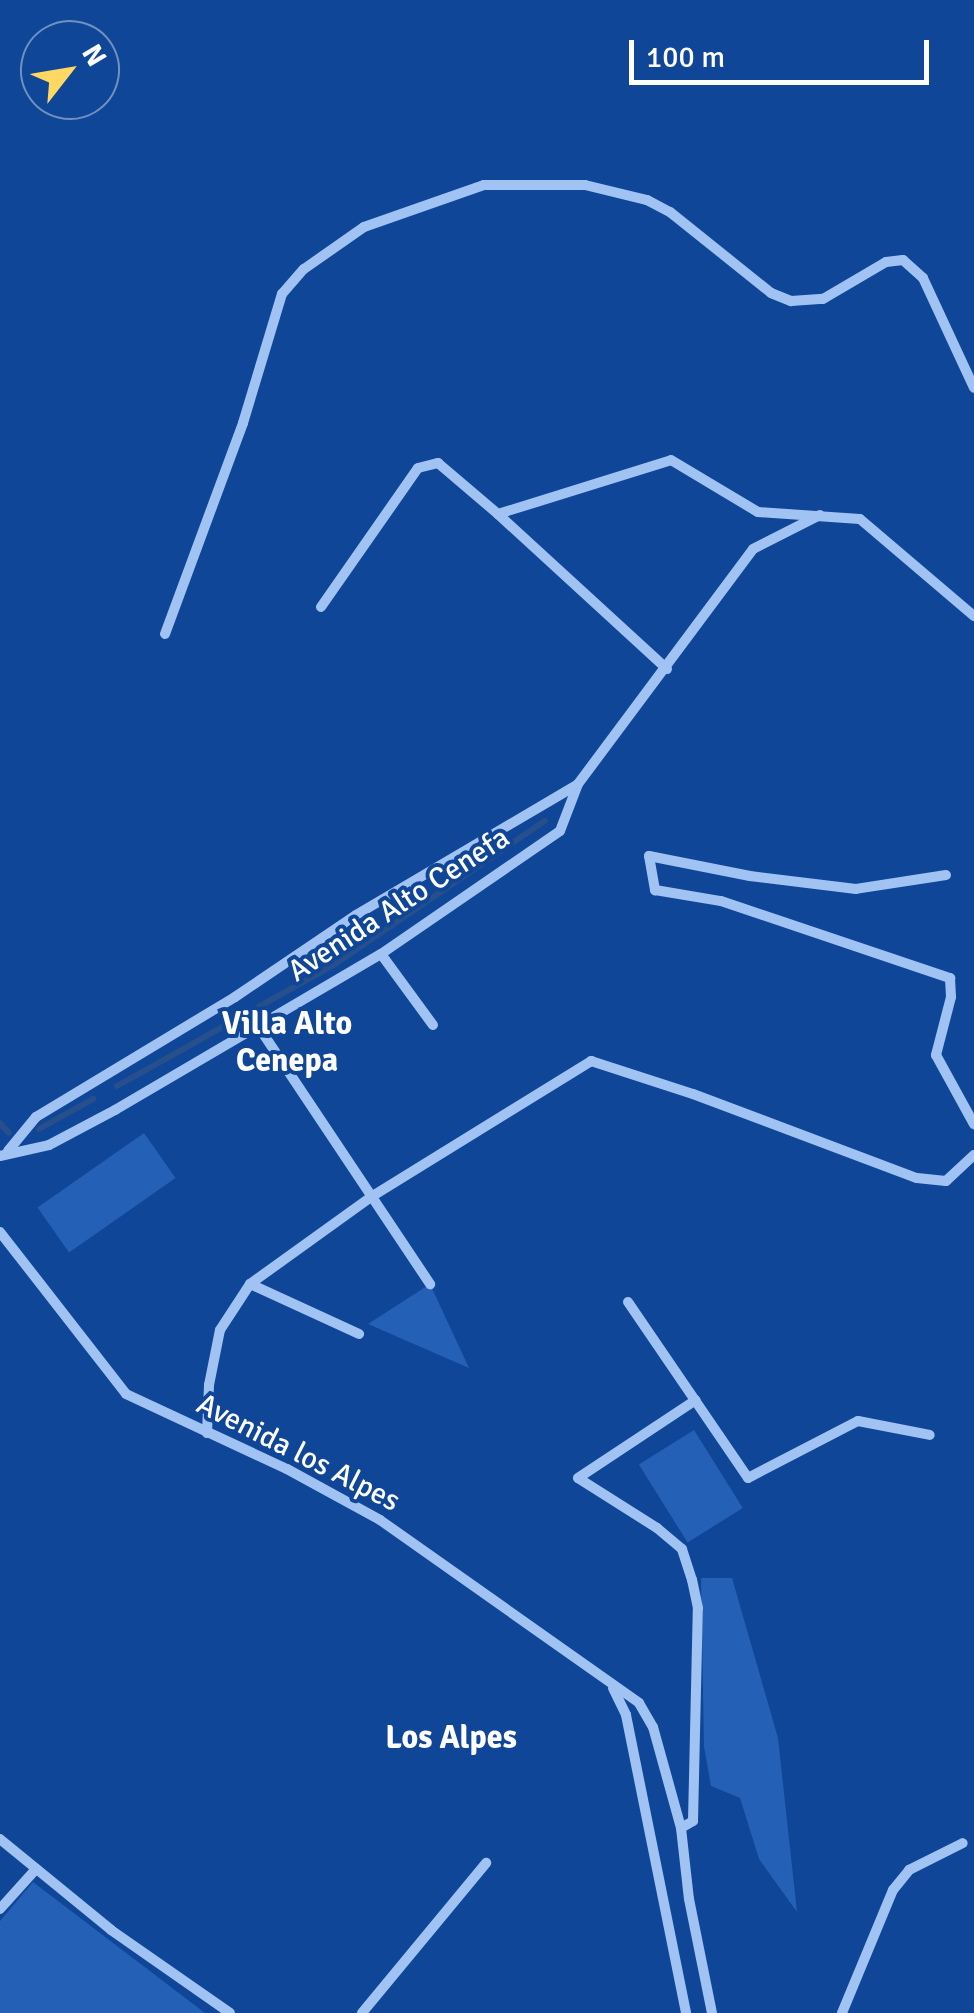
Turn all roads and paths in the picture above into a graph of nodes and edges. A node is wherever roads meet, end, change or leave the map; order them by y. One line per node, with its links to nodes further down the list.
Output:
1 (974, 388): 6 (street)
2 (498, 514): 3 (street); 4 (street); 7 (street)
3 (820, 515): 5 (street); 7 (street, Avenida Alto Cenefa)
4 (321, 607)
5 (974, 616)
6 (165, 634)
7 (667, 669): 8 (street, Avenida Alto Cenefa)
8 (578, 784): 10 (street, Avenida Alto Cenefa); 14 (street, Avenida Alto Cenefa)
9 (946, 874): 13 (street)
10 (380, 954): 11 (street, Avenida Alto Cenefa); 12 (street)
11 (256, 1023): 14 (street, Avenida Alto Cenefa); 16 (street)
12 (433, 1025)
13 (974, 1124)
14 (7, 1149)
15 (974, 1155): 16 (street)
16 (371, 1197): 18 (street); 19 (street)
17 (0, 1232): 23 (street, Avenida los Alpes)
18 (250, 1284): 21 (street); 23 (street)
19 (430, 1284)
20 (628, 1302): 22 (street)
21 (360, 1334)
22 (696, 1400): 24 (street); 26 (street)
23 (207, 1433): 25 (street, Avenida los Alpes)
24 (930, 1435)
25 (610, 1682): 26 (street, Avenida los Alpes); 34 (street)
26 (682, 1828): 35 (street, Avenida los Alpes)
27 (0, 1839): 30 (street)
28 (963, 1843): 36 (street)
29 (486, 1863): 33 (street)
30 (36, 1869): 31 (street); 32 (street)
31 (0, 1909)
32 (230, 2013)
33 (362, 2013)
34 (686, 2013)
35 (712, 2013)
36 (842, 2013)

